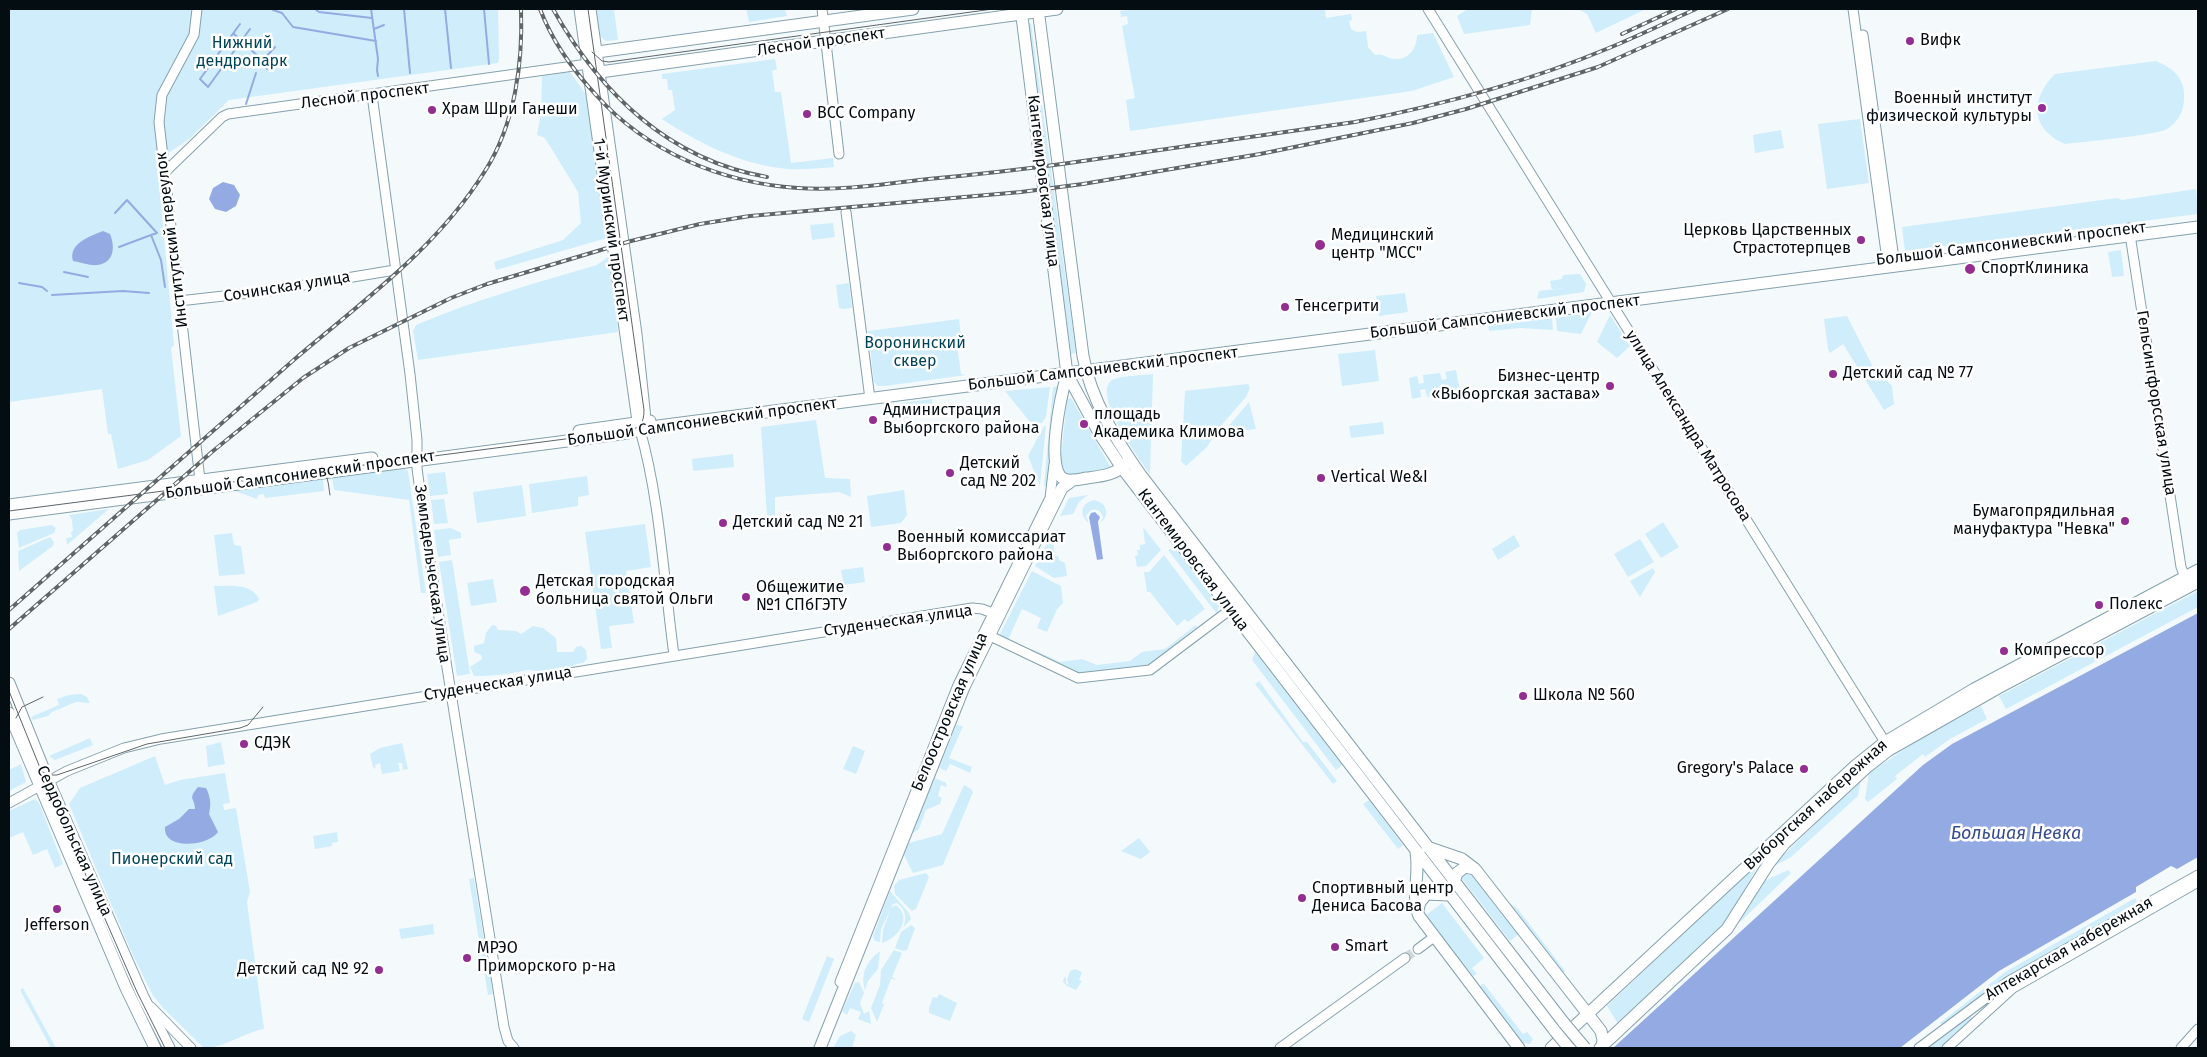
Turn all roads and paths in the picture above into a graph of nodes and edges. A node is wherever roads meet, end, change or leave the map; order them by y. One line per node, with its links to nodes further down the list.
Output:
1 (197, 9): 19 (street, Институтский переулок)
2 (580, 9): 15 (main road, 1-й Муринский проспект)
3 (590, 9): 14 (main road, 1-й Муринский проспект)
4 (822, 9): 12 (street)
5 (913, 9): 12 (main road, Лесной проспект)
6 (1057, 9): 10 (main road, Лесной проспект)
7 (1428, 9): 26 (street, улица Александра Матросова)
8 (1853, 9): 24 (street)
9 (1859, 9): 24 (street)
10 (1038, 10): 11 (main road, Лесной проспект); 28 (main road, Кантемировская улица)
11 (1021, 12): 13 (main road, Лесной проспект); 29 (main road, Кантемировская улица)
12 (822, 22): 13 (street); 14 (main road, Лесной проспект)
13 (825, 41): 16 (main road, Лесной проспект); 18 (street)
14 (597, 52): 15 (main road); 16 (main road, 1-й Муринский проспект)
15 (588, 64): 16 (main road); 17 (street, Лесной проспект); 31 (main road, 1-й Муринский проспект)
16 (600, 72): 31 (main road, 1-й Муринский проспект)
17 (372, 95): 19 (street, Лесной проспект); 25 (street, Земледельческая улица)
18 (839, 154)
19 (164, 173): 27 (street, Институтский переулок)
20 (846, 212): 30 (street)
21 (2198, 220): 23 (main road, Большой Сампсониевский проспект)
22 (2198, 227): 23 (main road, Большой Сампсониевский проспект)
23 (2130, 232): 24 (main road, Большой Сампсониевский проспект); 41 (street, Гельсингфорсская улица)
24 (1891, 262): 26 (main road, Большой Сампсониевский проспект)
25 (395, 270): 27 (street, Сочинская улица); 32 (street, Земледельческая улица)
26 (1609, 300): 28 (main road, Большой Сампсониевский проспект); 50 (street, улица Александра Матросова)
27 (179, 302): 36 (street, Институтский переулок)
28 (1086, 370): 29 (main road, Большой Сампсониевский проспект); 33 (main road, Кантемировская улица)
29 (1067, 372): 30 (main road, Большой Сампсониевский проспект); 34 (main road, Белоостровская улица); 35 (main road, Кантемировская улица)
30 (870, 397): 31 (main road, Большой Сампсониевский проспект)
31 (642, 426): 32 (main road, Большой Сампсониевский проспект); 46 (street, 1-й Муринский проспект)
32 (418, 456): 36 (main road, Большой Сампсониевский проспект); 39 (main road, Большой Сампсониевский проспект); 48 (street, Земледельческая улица)
33 (1128, 457): 35 (main road); 53 (main road, Кантемировская улица)
34 (1054, 461): 37 (main road); 44 (street, Белоостровская улица)
35 (1122, 468): 37 (main road); 43 (main road, Кантемировская улица)
36 (200, 480): 38 (main road, Большой Сампсониевский проспект)
37 (1073, 480): 44 (main road, Белоостровская улица)
38 (9, 505)
39 (9, 514)
40 (2198, 570): 41 (main road, Выборгская набережная)
41 (2185, 577): 50 (main road, Выборгская набережная)
42 (2198, 582): 69 (main road, Выборгская набережная)
43 (1231, 609): 45 (street); 53 (main road, Кантемировская улица)
44 (996, 613): 45 (main road, Белоостровская улица); 46 (street, Студенческая улица); 74 (street, Белоостровская улица)
45 (988, 635): 75 (main road, Белоостровская улица)
46 (674, 655): 48 (street, Студенческая улица)
47 (9, 683): 51 (main road, Сердобольская улица)
48 (450, 691): 51 (street, Студенческая улица); 73 (street, Земледельческая улица)
49 (9, 713): 51 (main road, Сердобольская улица)
50 (1885, 742): 65 (main road, Выборгская набережная)
51 (43, 783): 52 (street, Студенческая улица); 63 (main road, Сердобольская улица)
52 (9, 803)
53 (1420, 848): 54 (main road); 56 (main road, Кантемировская улица); 58 (main road, Кантемировская улица); 59 (main road)
54 (1474, 869): 56 (main road); 65 (main road)
55 (2198, 875): 64 (street, Аптекарская набережная)
56 (1454, 882): 67 (main road, Кантемировская улица)
57 (2198, 882): 66 (street, Аптекарская набережная)
58 (1448, 895): 59 (main road); 67 (main road, Кантемировская улица)
59 (1419, 916): 60 (main road)
60 (1434, 937): 61 (street); 77 (main road)
61 (1418, 949)
62 (1405, 958): 76 (street)
63 (138, 1000): 70 (main road); 71 (main road); 72 (street, Сердобольская улица)
64 (1967, 1011): 66 (street); 81 (street, Аптекарская набережная)
65 (1588, 1014): 69 (main road); 78 (main road, Выборгская набережная)
66 (1976, 1021): 82 (street, Аптекарская набережная)
67 (1559, 1027): 79 (main road, bridge); 80 (main road, bridge)
68 (2198, 1029): 83 (street)
69 (1601, 1047)
70 (155, 1048)
71 (169, 1048)
72 (191, 1048)
73 (514, 1048)
74 (814, 1048)
75 (820, 1048)
76 (1280, 1048)
77 (1519, 1048)
78 (1551, 1048)
79 (1570, 1048)
80 (1585, 1048)
81 (1919, 1048)
82 (1947, 1048)
83 (2181, 1048)

